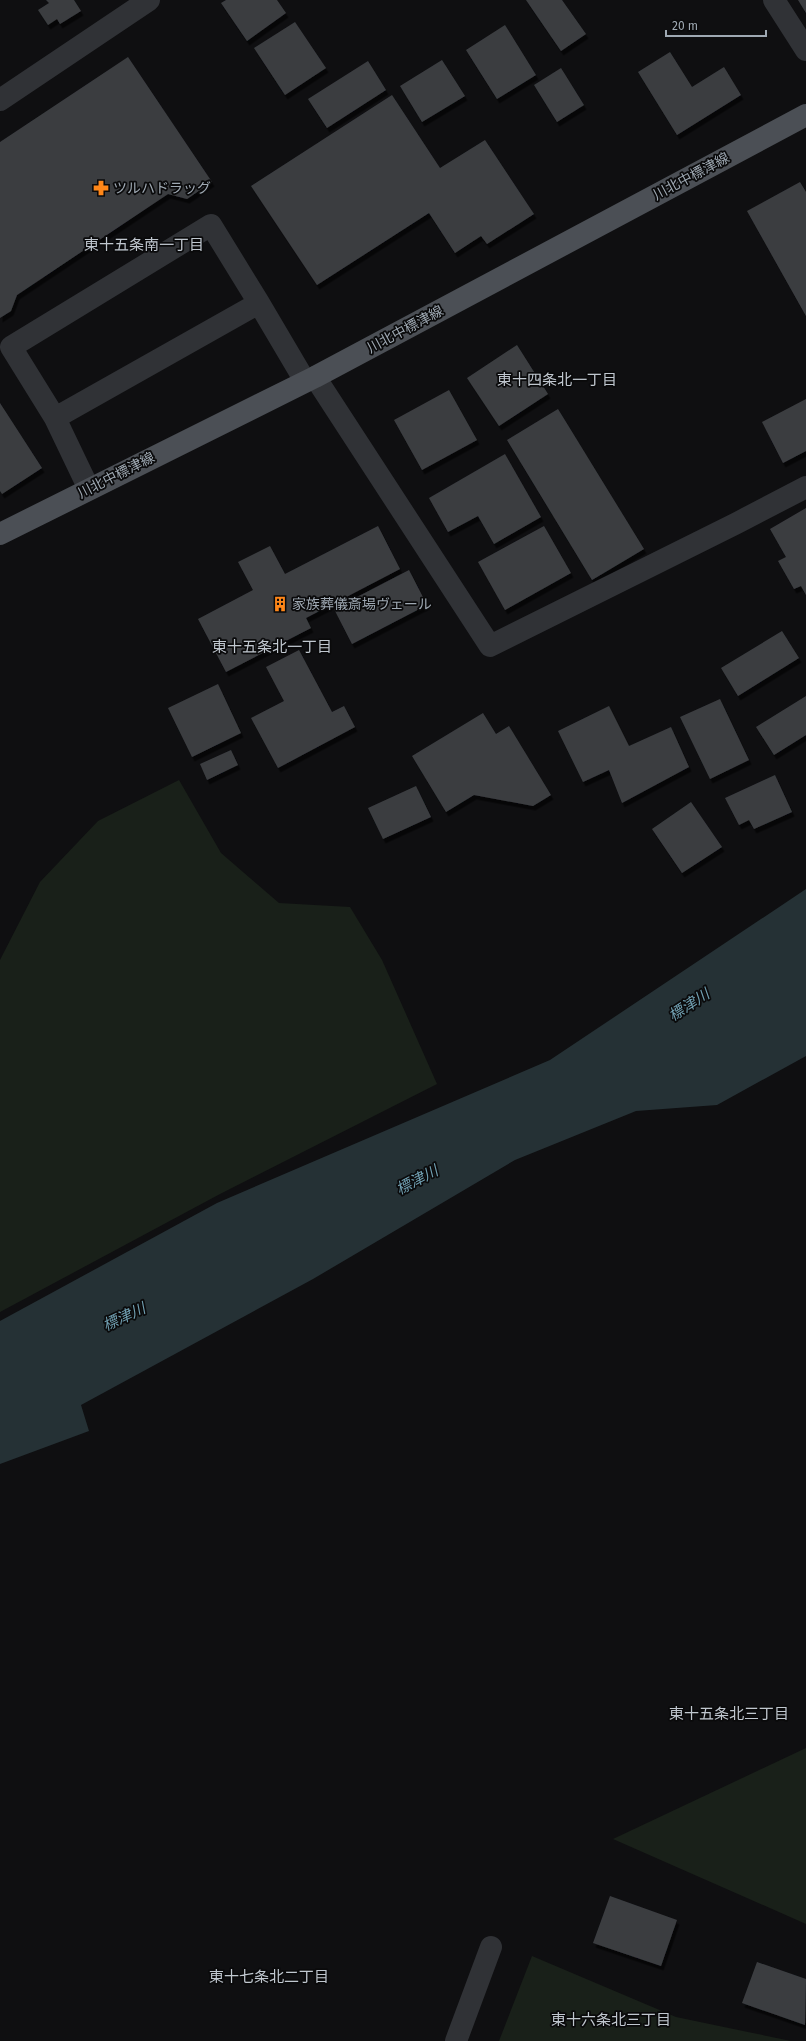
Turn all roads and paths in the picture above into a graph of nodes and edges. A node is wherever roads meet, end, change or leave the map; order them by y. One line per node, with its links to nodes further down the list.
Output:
1 (149, 0): 4 (street)
2 (774, 0): 3 (street)
3 (806, 50)
4 (0, 100)
5 (806, 115): 7 (main road, 川北中標津線)
6 (259, 303): 7 (street); 8 (street); 8 (street)
7 (310, 379): 9 (street); 10 (main road, 川北中標津線)
8 (55, 418): 10 (street)
9 (806, 487)
10 (89, 489): 11 (main road, 川北中標津線)
11 (0, 534)
12 (491, 1947): 13 (street)
13 (456, 2041)

